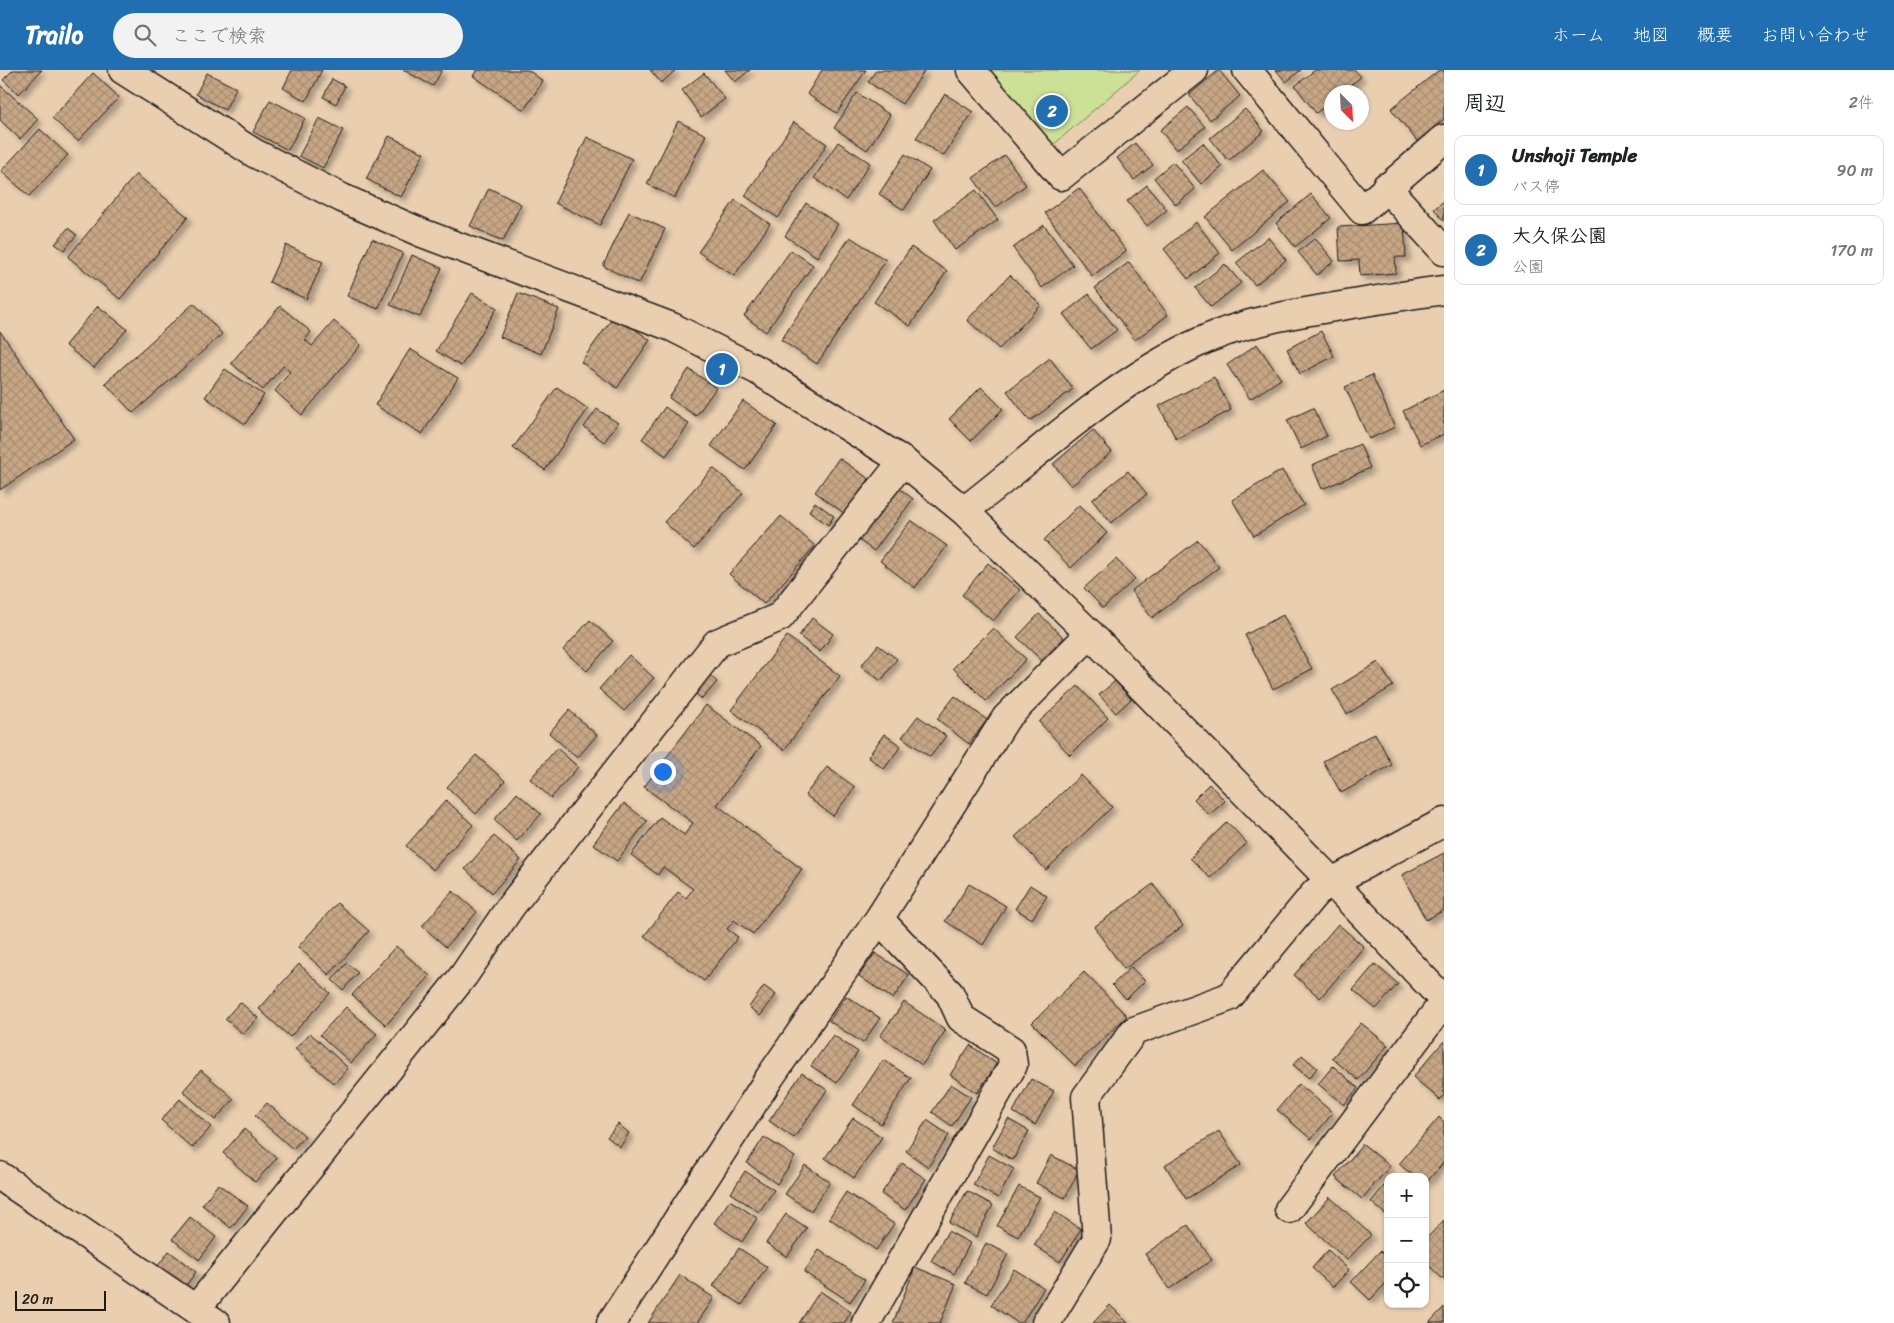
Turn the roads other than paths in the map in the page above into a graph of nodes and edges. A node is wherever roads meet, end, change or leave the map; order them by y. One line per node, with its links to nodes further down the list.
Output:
1 (123, 70): 9 (street)
2 (971, 70): 3 (street)
3 (1194, 70)
4 (1247, 70): 6 (street)
5 (1444, 139): 6 (street)
6 (1386, 187): 7 (street)
7 (1444, 251)
8 (1444, 290): 10 (street)
9 (903, 461): 10 (street); 18 (street)
10 (964, 511): 11 (street)
11 (1090, 634): 13 (street); 14 (street)
12 (1444, 822): 13 (street)
13 (1332, 882): 15 (street); 21 (street)
14 (879, 919): 19 (street); 20 (street)
15 (1444, 1001): 17 (street)
16 (0, 1176): 18 (street)
17 (1289, 1210)
18 (206, 1316)
19 (611, 1323)
20 (866, 1323)
21 (1046, 1323)

